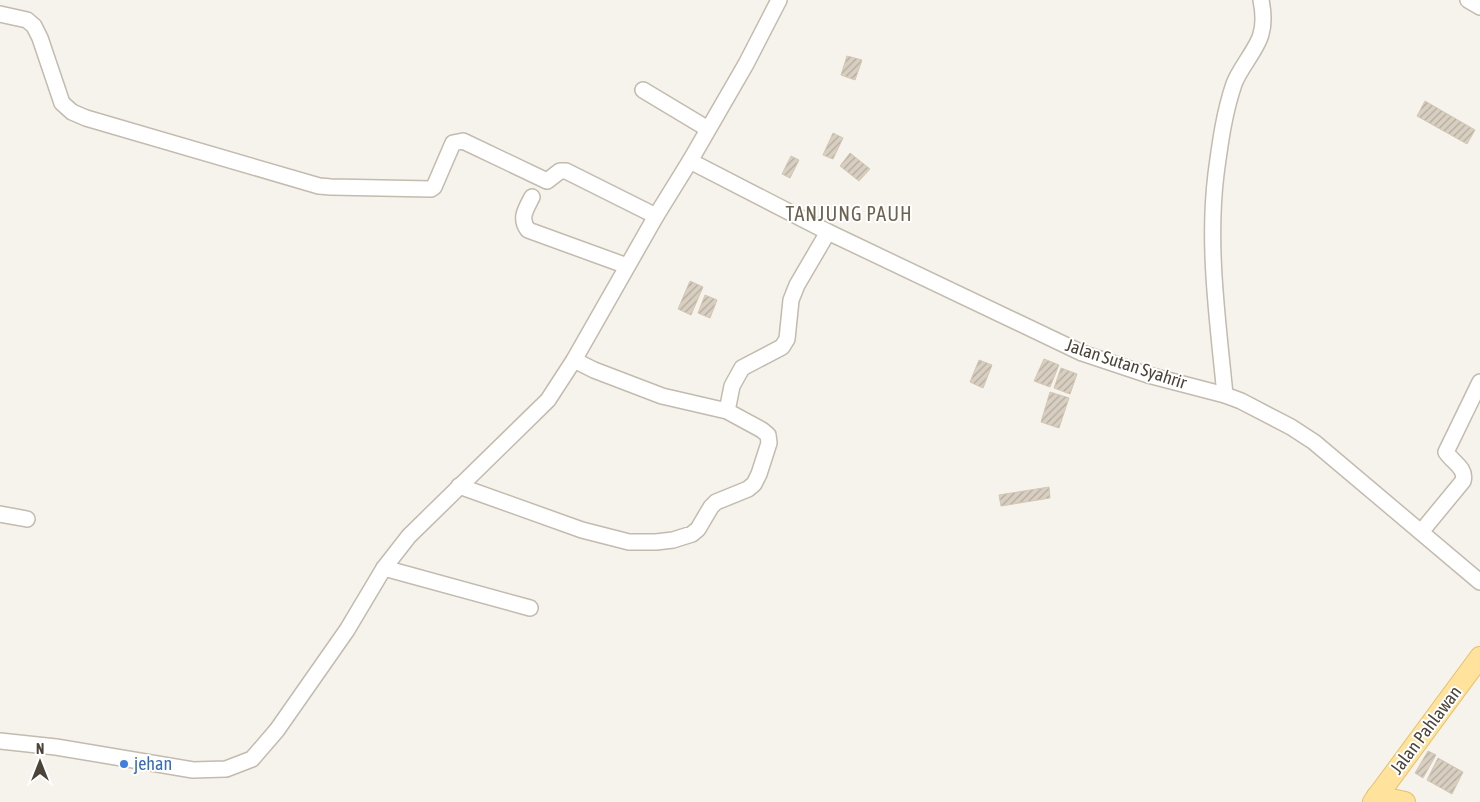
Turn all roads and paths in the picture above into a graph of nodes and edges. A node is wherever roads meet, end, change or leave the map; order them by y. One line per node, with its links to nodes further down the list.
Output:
1 (778, 0): 7 (street)
2 (1261, 0): 15 (street)
3 (1468, 0): 4 (street)
4 (1480, 7)
5 (0, 14): 10 (street)
6 (643, 90): 7 (street)
7 (708, 129): 8 (street)
8 (690, 161): 10 (street); 11 (street, Jalan Sutan Syahrir)
9 (532, 197): 12 (street)
10 (656, 216): 12 (street)
11 (828, 232): 15 (street, Jalan Sutan Syahrir); 16 (street)
12 (628, 266): 13 (street)
13 (574, 360): 16 (street); 17 (street)
14 (1480, 382): 20 (street)
15 (1225, 395): 20 (street, Jalan Sutan Syahrir)
16 (727, 411): 17 (street)
17 (459, 486): 21 (street)
18 (0, 514): 19 (street)
19 (27, 519)
20 (1421, 532): 22 (street, Jalan Sutan Syahrir)
21 (384, 568): 23 (street); 25 (street)
22 (1480, 582)
23 (530, 608)
24 (1480, 658): 26 (main road, Jalan Pahlawan)
25 (0, 741)
26 (1375, 799): 27 (main road)
27 (1405, 802)

